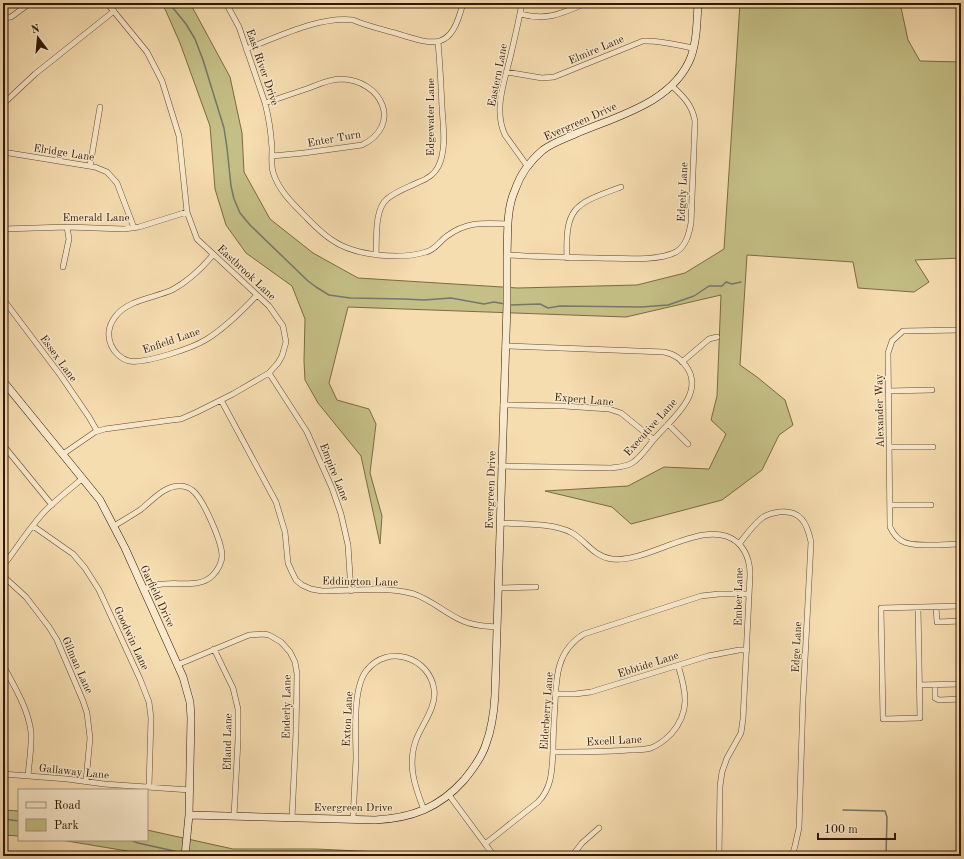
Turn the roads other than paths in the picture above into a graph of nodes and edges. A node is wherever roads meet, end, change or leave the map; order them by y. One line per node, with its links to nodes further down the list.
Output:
1 (30, 3): 10 (street)
2 (107, 3): 8 (street, Eastbrook Lane)
3 (226, 3): 13 (street, East River Drive)
4 (463, 3): 11 (street)
5 (522, 3): 9 (street, Eastern Lane)
6 (586, 3): 9 (street)
7 (698, 3): 12 (street, Evergreen Drive)
8 (114, 11): 17 (street); 24 (street, Eastbrook Lane)
9 (520, 14): 14 (street, Eastern Lane)
10 (3, 18)
11 (438, 42): 13 (street); 30 (street, Edgewater Lane)
12 (693, 48): 14 (street, Elmire Lane); 15 (street, Evergreen Drive)
13 (246, 49): 16 (street, East River Drive)
14 (506, 72): 22 (street, Eastern Lane)
15 (672, 86): 22 (street, Evergreen Drive); 32 (street, Edgely Lane)
16 (265, 103): 20 (street, East River Drive); 20 (street, Enter Turn)
17 (3, 104)
18 (100, 107): 21 (street)
19 (3, 152): 21 (street, Elridge Lane)
20 (272, 156): 30 (street, East River Drive)
21 (90, 166): 27 (street, Elridge Lane)
22 (528, 167): 25 (street, Evergreen Drive)
23 (621, 187): 32 (street)
24 (187, 212): 27 (street, Emerald Lane); 29 (street, Eastbrook Lane)
25 (508, 224): 30 (street, East River Drive); 31 (street, Evergreen Drive)
26 (67, 227): 27 (street, Emerald Lane); 28 (street, Emerald Lane); 33 (street)
27 (134, 228)
28 (3, 229)
29 (213, 255): 34 (street, Eastbrook Lane); 34 (street, Enfield Lane)
30 (376, 255)
31 (507, 256): 32 (street, Edgely Lane); 38 (street, Evergreen Drive)
32 (567, 258)
33 (63, 267)
34 (257, 295): 40 (street, Eastbrook Lane)
35 (3, 299): 47 (street, Essex Lane)
36 (961, 330): 42 (street, Alexander Way)
37 (717, 337): 39 (street)
38 (505, 346): 39 (street); 45 (street, Evergreen Drive)
39 (682, 362): 46 (street, Executive Lane)
40 (269, 373): 44 (street, Eastbrook Lane); 69 (street, Empire Lane)
41 (3, 381): 53 (street, Garfield Drive)
42 (888, 390): 43 (street); 51 (street, Alexander Way)
43 (932, 390)
44 (221, 400): 47 (street, Eastbrook Lane); 69 (street, Eddington Lane)
45 (503, 405): 48 (street, Expert Lane); 54 (street, Evergreen Drive)
46 (668, 424): 48 (street, Executive Lane); 49 (street)
47 (97, 431): 53 (street, Eastbrook Lane)
48 (653, 439): 54 (street, Executive Lane)
49 (688, 444)
50 (3, 445): 56 (street)
51 (889, 447): 52 (street); 57 (street, Alexander Way)
52 (933, 447)
53 (63, 454): 55 (street, Garfield Drive)
54 (502, 466): 59 (street, Evergreen Drive)
55 (83, 478): 56 (street); 61 (street, Garfield Drive)
56 (52, 504): 60 (street)
57 (890, 505): 58 (street); 63 (street, Alexander Way)
58 (931, 505)
59 (500, 523): 62 (street, Ember Lane); 67 (street, Evergreen Drive)
60 (32, 526): 64 (street); 91 (street, Goodwin Lane)
61 (114, 526): 68 (street, Garfield Drive); 68 (street)
62 (738, 544): 70 (street, Ember Lane); 105 (street, Edge Lane)
63 (961, 544)
64 (3, 566)
65 (3, 576): 90 (street, Gilman Lane)
66 (536, 587): 67 (street)
67 (498, 588): 75 (street, Evergreen Drive)
68 (143, 589): 79 (street, Garfield Drive)
69 (351, 590): 75 (street, Eddington Lane)
70 (749, 594): 77 (street, Ember Lane); 85 (street, Elderberry Lane)
71 (961, 606): 73 (street)
72 (918, 607): 73 (street); 83 (street); 83 (street)
73 (936, 607): 74 (street)
74 (961, 621)
75 (496, 627): 93 (street, Evergreen Drive)
76 (214, 649): 79 (street, Enderly Lane); 96 (street, Efland Lane); 97 (street, Enderly Lane)
77 (747, 650): 80 (street, Ebbtide Lane); 104 (street, Ember Lane)
78 (3, 665): 81 (street)
79 (177, 665): 92 (street, Garfield Drive)
80 (678, 665): 85 (street, Ebbtide Lane); 87 (street, Excell Lane)
81 (6, 677): 89 (street)
82 (961, 684): 84 (street)
83 (919, 685): 84 (street)
84 (935, 685): 86 (street)
85 (555, 694): 87 (street, Elderberry Lane)
86 (961, 699)
87 (553, 752): 100 (street, Elderberry Lane)
88 (3, 774): 89 (street, Gallaway Lane)
89 (28, 776): 90 (street, Gallaway Lane)
90 (86, 781): 91 (street, Gallaway Lane)
91 (149, 787): 92 (street, Gallaway Lane)
92 (190, 790): 95 (street, Garfield Drive)
93 (448, 795): 94 (street, Evergreen Drive); 100 (street)
94 (424, 810): 98 (street, Evergreen Drive); 98 (street, Exton Lane)
95 (189, 815): 96 (street, Evergreen Drive); 101 (street, Garfield Drive)
96 (234, 816): 97 (street, Evergreen Drive)
97 (292, 818): 98 (street, Evergreen Drive)
98 (352, 819)
99 (600, 828): 103 (street)
100 (485, 844): 102 (street)
101 (185, 856)
102 (494, 856)
103 (572, 856)
104 (719, 856)
105 (792, 856)

